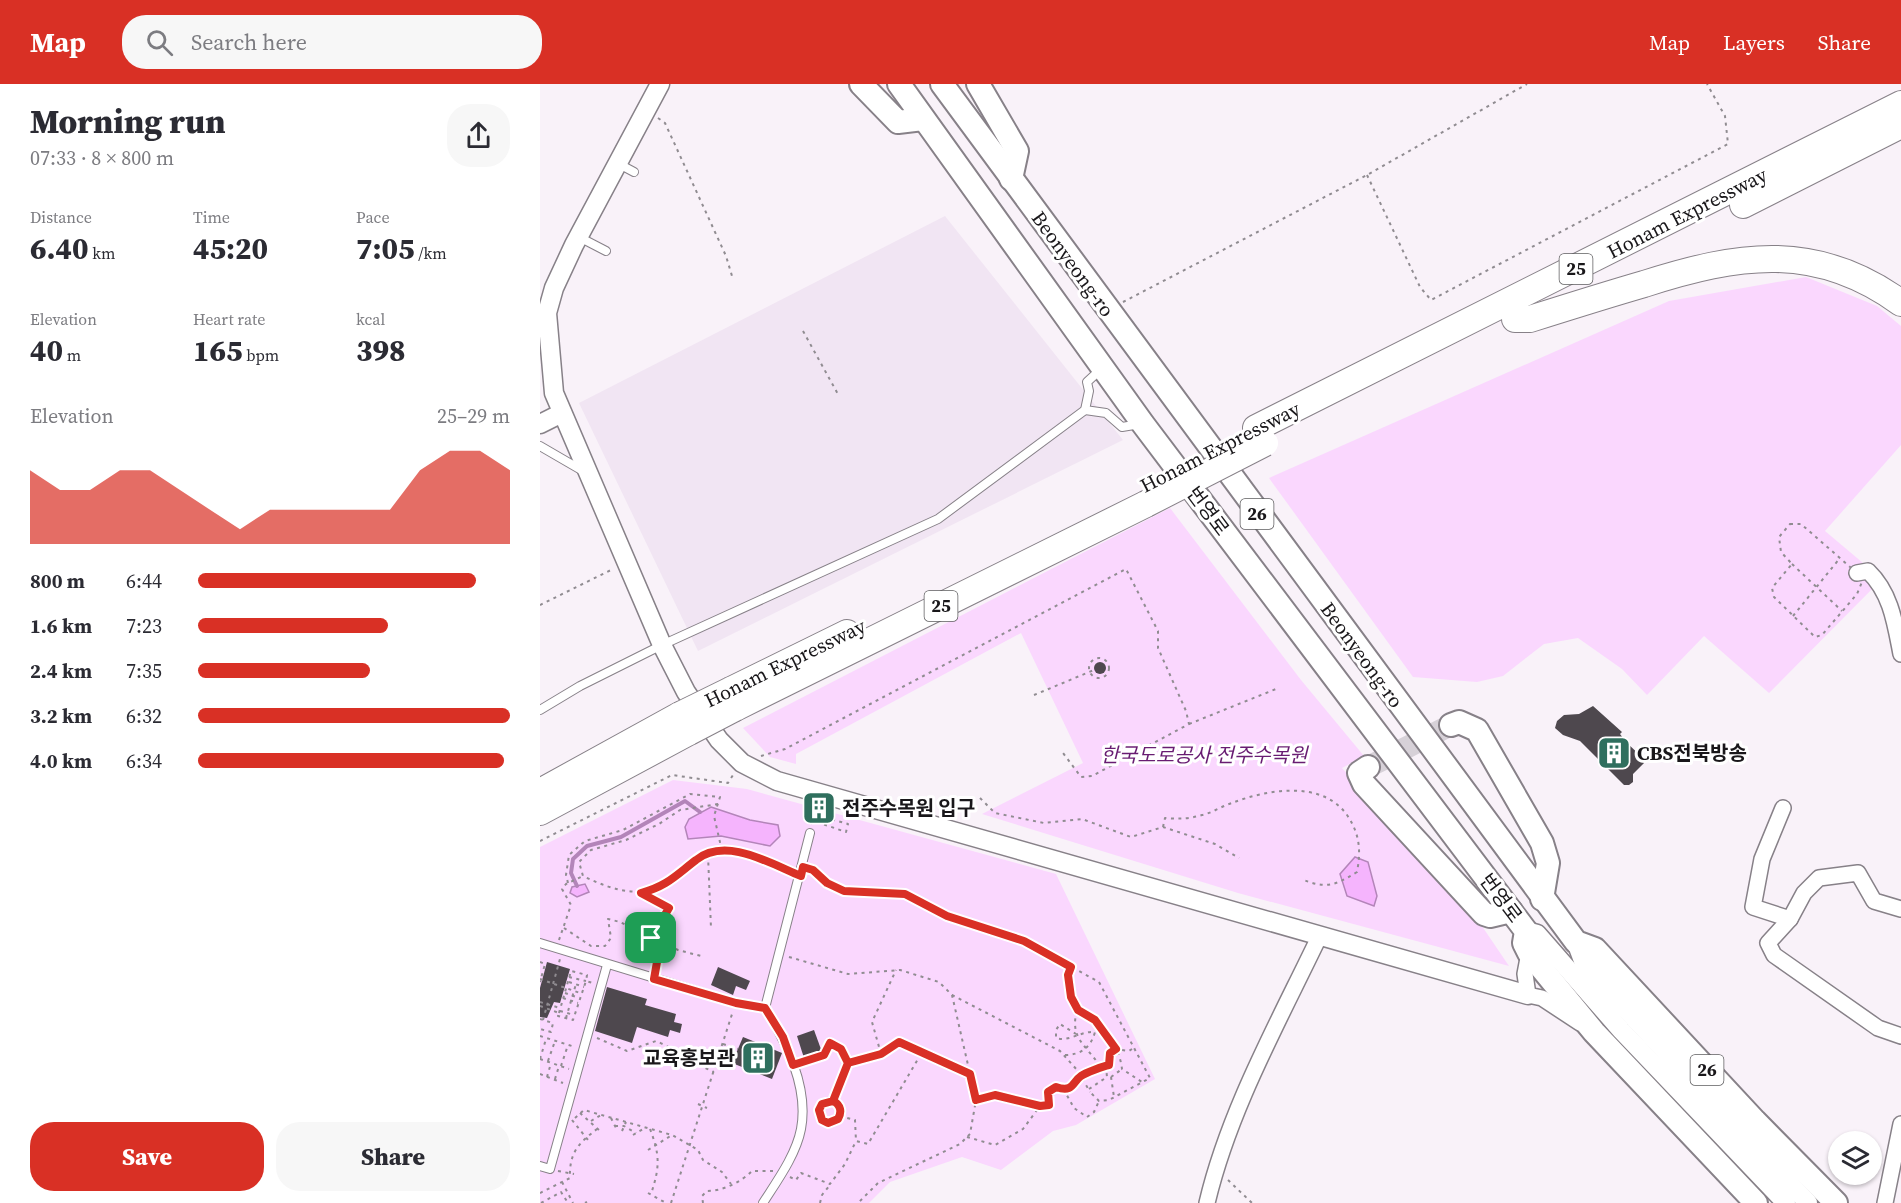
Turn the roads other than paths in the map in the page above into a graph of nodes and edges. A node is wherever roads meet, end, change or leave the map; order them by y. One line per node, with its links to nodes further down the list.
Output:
1 (660, 84): 8 (street)
2 (861, 84): 7 (main road)
3 (899, 84): 7 (main road, 번영로 / 26)
4 (942, 84): 10 (main road, Beonyeong-ro / 26)
5 (978, 84): 10 (main road)
6 (1899, 115): 14 (highway, Honam Expressway / 25); 20 (highway, Honam Expressway / 25)
7 (922, 119): 15 (main road, 번영로 / 26)
8 (617, 164): 9 (lane); 11 (street)
9 (634, 172)
10 (1011, 179): 34 (main road, Beonyeong-ro / 26)
11 (578, 237): 12 (lane); 17 (street)
12 (606, 251)
13 (1901, 303): 14 (highway)
14 (1515, 319): 20 (highway, Honam Expressway / 25)
15 (1102, 368): 16 (lane); 19 (main road, 번영로 / 26)
16 (1085, 410): 19 (lane); 24 (lane)
17 (562, 413): 18 (street); 22 (street)
18 (540, 424)
19 (1143, 424): 36 (main road, 번영로 / 26)
20 (1260, 436): 27 (highway, Honam Expressway / 25, bridge)
21 (540, 446): 22 (lane)
22 (588, 474): 24 (street)
23 (1857, 573): 25 (street)
24 (662, 645): 26 (lane); 38 (street)
25 (1901, 654)
26 (540, 710)
27 (684, 723): 30 (highway, Honam Expressway / 25); 32 (highway, Honam Expressway / 25)
28 (1451, 725): 34 (main road)
29 (1368, 767): 36 (main road)
30 (540, 792)
31 (1783, 808): 37 (street)
32 (540, 812)
33 (810, 833): 44 (lane)
34 (1542, 899): 40 (main road, Beonyeong-ro / 26)
35 (1901, 909): 37 (street)
36 (1511, 911): 39 (main road, 번영로 / 26)
37 (1790, 919): 46 (street)
38 (1320, 935): 43 (street); 50 (street)
39 (1528, 942): 43 (street); 45 (main road, 26); 52 (street)
40 (1576, 942): 53 (street, Beonyeong-ro); 54 (main road, 26)
41 (540, 943): 42 (lane)
42 (607, 965): 44 (lane); 48 (lane)
43 (1528, 994): 45 (street)
44 (765, 1008): 49 (lane)
45 (1594, 1032): 51 (main road, 26)
46 (1901, 1036)
47 (1901, 1124): 55 (street)
48 (540, 1166)
49 (764, 1203)
50 (1208, 1203)
51 (1756, 1203)
52 (1786, 1203)
53 (1808, 1203)
54 (1836, 1203)
55 (1885, 1203)

